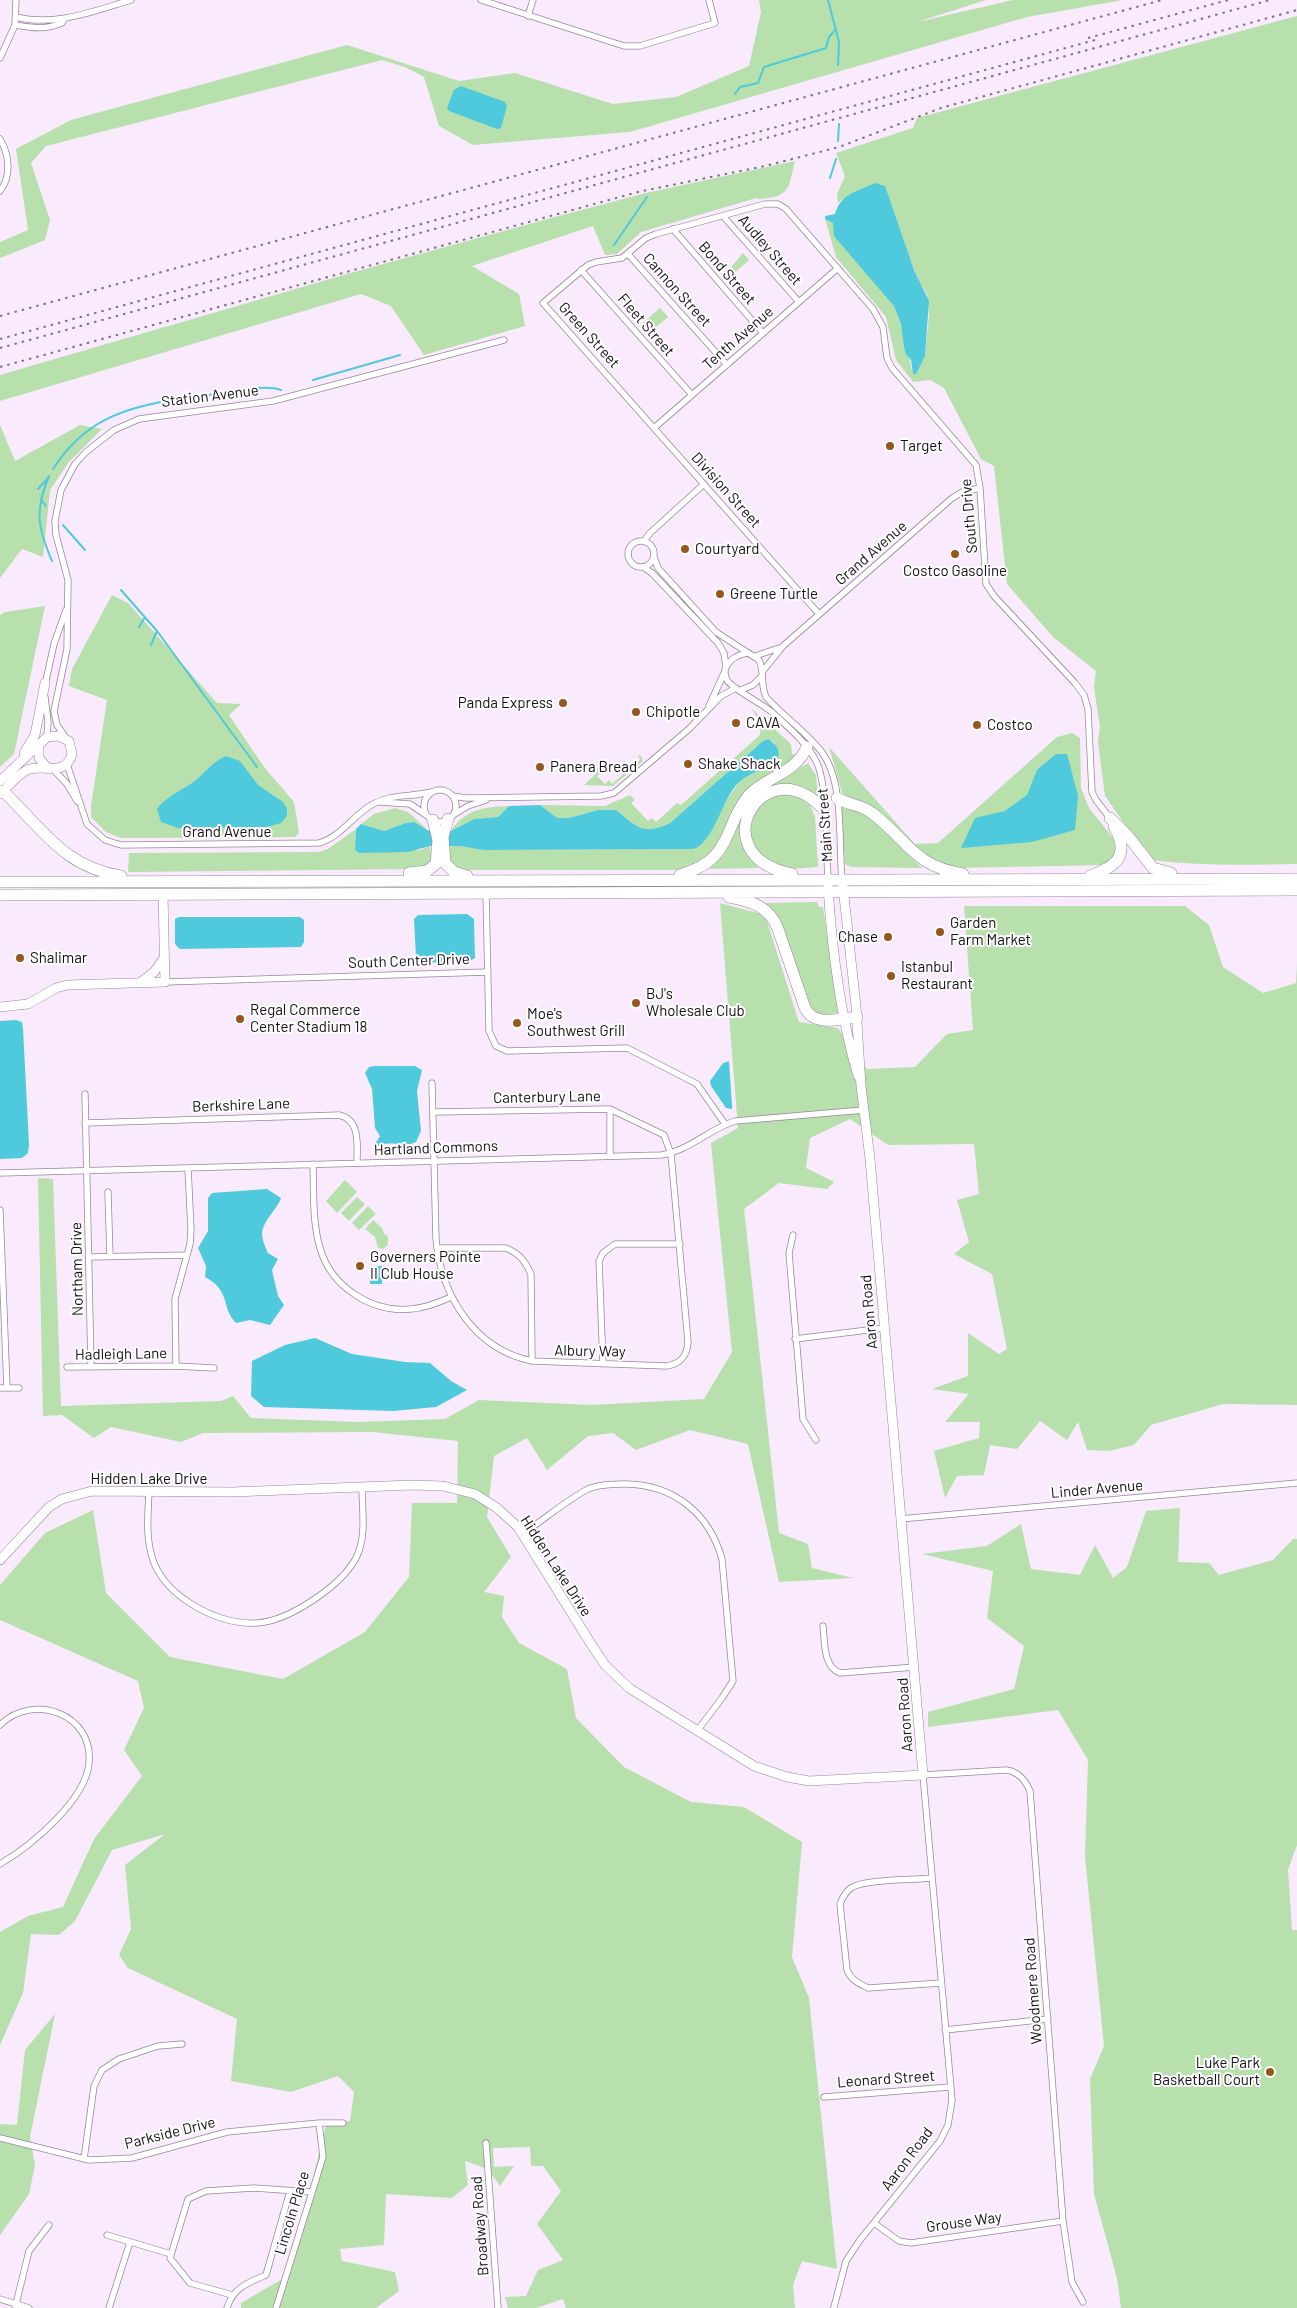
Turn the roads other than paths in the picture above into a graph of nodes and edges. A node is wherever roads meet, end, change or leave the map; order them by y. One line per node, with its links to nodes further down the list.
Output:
1 (16, 0): 7 (street)
2 (131, 0): 8 (street)
3 (480, 0): 6 (street)
4 (533, 0): 6 (street)
5 (709, 0): 6 (street)
6 (528, 16)
7 (16, 17): 8 (street); 9 (street)
8 (64, 19): 9 (street)
9 (15, 25): 10 (street)
10 (0, 58)
11 (0, 138): 12 (street)
12 (0, 191)
13 (783, 207): 14 (street, Green Street); 17 (street, South Drive)
14 (723, 216): 15 (street, Green Street); 19 (street, Audley Street)
15 (673, 229): 16 (street, Green Street); 20 (street, Bond Street)
16 (628, 254): 18 (street, Green Street); 22 (street, Cannon Street)
17 (838, 268): 19 (street, Tenth Avenue); 26 (street, South Drive)
18 (582, 270): 23 (street, Fleet Street); 24 (street, Green Street)
19 (799, 302): 20 (street, Tenth Avenue)
20 (763, 333): 22 (street, Tenth Avenue)
21 (504, 340): 30 (street, Station Avenue)
22 (726, 365): 23 (street, Tenth Avenue)
23 (692, 395): 24 (street, Tenth Avenue)
24 (654, 428): 25 (street, Division Street)
25 (704, 484): 27 (street); 31 (street, Division Street)
26 (980, 488): 31 (street, Grand Avenue); 57 (street, South Drive)
27 (644, 541): 28 (street); 29 (street)
28 (654, 557): 29 (street); 33 (street)
29 (643, 567): 35 (street)
30 (68, 606): 37 (street, Station Avenue); 41 (street, Station Avenue)
31 (820, 614): 32 (street, Grand Avenue)
32 (783, 646): 34 (street, Grand Avenue); 36 (street, Grand Avenue)
33 (749, 653): 34 (street); 35 (street)
34 (755, 656): 36 (street)
35 (726, 668): 38 (street); 39 (street, Grand Avenue)
36 (762, 674): 38 (street); 51 (street, Main Street)
37 (45, 682): 40 (street, Station Avenue); 45 (street)
38 (738, 689): 39 (street, Grand Avenue); 43 (street, Main Street)
39 (707, 710): 50 (street, Grand Avenue)
40 (47, 737): 41 (street); 42 (street)
41 (66, 738): 44 (street)
42 (40, 744): 45 (street); 46 (street)
43 (807, 747): 54 (street, Main Street); 62 (highway)
44 (67, 764): 46 (street); 53 (street, Grand Avenue)
45 (13, 768): 47 (street)
46 (51, 769): 47 (street); 53 (street, Grand Avenue)
47 (1, 789): 70 (highway)
48 (431, 792): 49 (street, Grand Avenue); 52 (street, Grand Avenue); 55 (street)
49 (453, 796): 50 (street, Grand Avenue); 56 (street)
50 (495, 798): 56 (street, Grand Avenue)
51 (837, 798): 65 (street, Main Street); 66 (highway)
52 (377, 802): 53 (street, Grand Avenue); 55 (street)
53 (81, 810)
54 (824, 810): 63 (highway); 64 (street, Main Street)
55 (430, 818): 56 (street, Grand Avenue); 58 (highway)
56 (450, 818): 58 (highway)
57 (1110, 818): 60 (highway); 67 (highway)
58 (440, 832): 59 (highway)
59 (441, 856): 68 (highway); 69 (highway)
60 (1204, 878): 61 (highway); 67 (highway)
61 (1297, 878)
62 (668, 879): 63 (highway); 69 (highway)
63 (813, 879): 64 (highway)
64 (828, 879): 65 (highway); 75 (street, Aaron Road)
65 (842, 879): 66 (highway); 76 (street, Aaron Road)
66 (997, 879): 67 (highway)
67 (1081, 879)
68 (348, 880): 69 (highway); 70 (highway)
69 (478, 880)
70 (150, 881): 71 (highway)
71 (0, 882)
72 (1297, 890): 76 (highway)
73 (486, 892): 74 (highway); 77 (highway); 80 (street)
74 (698, 892): 75 (highway); 85 (highway)
75 (829, 892): 76 (highway); 85 (street, Aaron Road)
76 (843, 892): 84 (street, Aaron Road)
77 (163, 894): 78 (highway); 79 (street)
78 (0, 895)
79 (165, 957): 81 (street); 82 (street)
80 (488, 972): 82 (street, South Center Drive); 93 (street, South Center Drive)
81 (140, 982): 82 (street, South Center Drive); 83 (street, South Center Drive)
82 (165, 982)
83 (0, 1007)
84 (857, 1017): 85 (highway); 87 (street, Aaron Road)
85 (845, 1018): 87 (street, Aaron Road)
86 (432, 1083): 91 (street, Albury Way)
87 (861, 1086): 90 (street, Aaron Road)
88 (85, 1094): 92 (street, Northam Drive)
89 (610, 1109): 91 (street, Canterbury Lane); 94 (street, Canterbury Lane); 95 (street)
90 (864, 1110): 93 (street, Hartland Commons); 112 (street, Aaron Road)
91 (434, 1112): 96 (street, Albury Way)
92 (86, 1123): 97 (street, Berkshire Lane); 100 (street, Northam Drive)
93 (726, 1124): 94 (street, Hartland Commons)
94 (671, 1154): 95 (street, Hartland Commons); 105 (street, Albury Way)
95 (610, 1156): 96 (street, Hartland Commons)
96 (435, 1161): 97 (street, Hartland Commons); 106 (street, Albury Way)
97 (357, 1163): 98 (street, Hartland Commons)
98 (313, 1164): 99 (street, Hartland Commons); 111 (street)
99 (188, 1168): 100 (street, Hartland Commons); 107 (street, Hadleigh Lane)
100 (87, 1170): 101 (street, Hartland Commons); 108 (street, Northam Drive)
101 (0, 1173)
102 (108, 1192): 109 (street)
103 (0, 1210): 110 (street)
104 (793, 1235): 113 (street)
105 (680, 1244): 115 (street); 115 (street, Albury Way)
106 (437, 1248): 111 (street, Albury Way); 114 (street)
107 (186, 1255): 109 (street); 116 (street, Hadleigh Lane)
108 (90, 1257): 109 (street); 118 (street, Northam Drive)
109 (110, 1257)
110 (1, 1262): 121 (street)
111 (451, 1297): 114 (street, Albury Way)
112 (884, 1328): 113 (street); 127 (street, Aaron Road)
113 (795, 1338): 123 (street)
114 (532, 1361): 115 (street, Albury Way)
115 (603, 1364)
116 (176, 1366): 118 (street, Hadleigh Lane); 119 (street, Hadleigh Lane)
117 (67, 1367): 118 (street, Hadleigh Lane)
118 (91, 1367)
119 (214, 1368)
120 (0, 1388): 121 (street)
121 (7, 1388): 122 (street)
122 (20, 1388)
123 (816, 1440)
124 (1297, 1483): 127 (street, Linder Avenue)
125 (362, 1487): 126 (street, Hidden Lake Drive); 126 (street); 128 (street, Hidden Lake Drive)
126 (149, 1491): 129 (street, Hidden Lake Drive)
127 (900, 1519): 131 (street, Aaron Road)
128 (522, 1534): 133 (street, Hidden Lake Drive); 133 (street)
129 (0, 1560)
130 (823, 1626): 131 (street)
131 (915, 1667): 134 (street, Aaron Road)
132 (0, 1725): 135 (street)
133 (697, 1730): 134 (street, Hidden Lake Drive)
134 (923, 1775): 136 (street, Aaron Road); 138 (street, Woodmere Road)
135 (0, 1864)
136 (932, 1878): 137 (street, Aaron Road); 137 (street)
137 (941, 1983): 139 (street, Aaron Road)
138 (1048, 2019): 139 (street); 150 (street, Woodmere Road)
139 (945, 2030): 141 (street, Aaron Road)
140 (182, 2044): 147 (street)
141 (950, 2087): 142 (street, Leonard Street); 151 (street, Aaron Road)
142 (824, 2097)
143 (319, 2123): 144 (street, Parkside Drive); 147 (street, Parkside Drive); 149 (street, Lincoln Place)
144 (344, 2123)
145 (0, 2138): 147 (street, Parkside Drive)
146 (486, 2142): 165 (street, Broadway Road)
147 (84, 2159)
148 (290, 2191): 149 (street); 155 (street); 156 (street)
149 (312, 2192): 164 (street, Lincoln Place)
150 (1063, 2221): 151 (street, Grouse Way); 158 (street, Woodmere Road)
151 (874, 2223): 160 (street, Aaron Road)
152 (49, 2225): 159 (street)
153 (107, 2235): 154 (street)
154 (130, 2242): 155 (street); 162 (street)
155 (171, 2254): 156 (street)
156 (232, 2295): 163 (street)
157 (0, 2300): 159 (street)
158 (1083, 2302)
159 (15, 2306): 161 (street)
160 (834, 2306)
161 (29, 2308)
162 (109, 2308)
163 (228, 2308)
164 (276, 2308)
165 (498, 2308)

